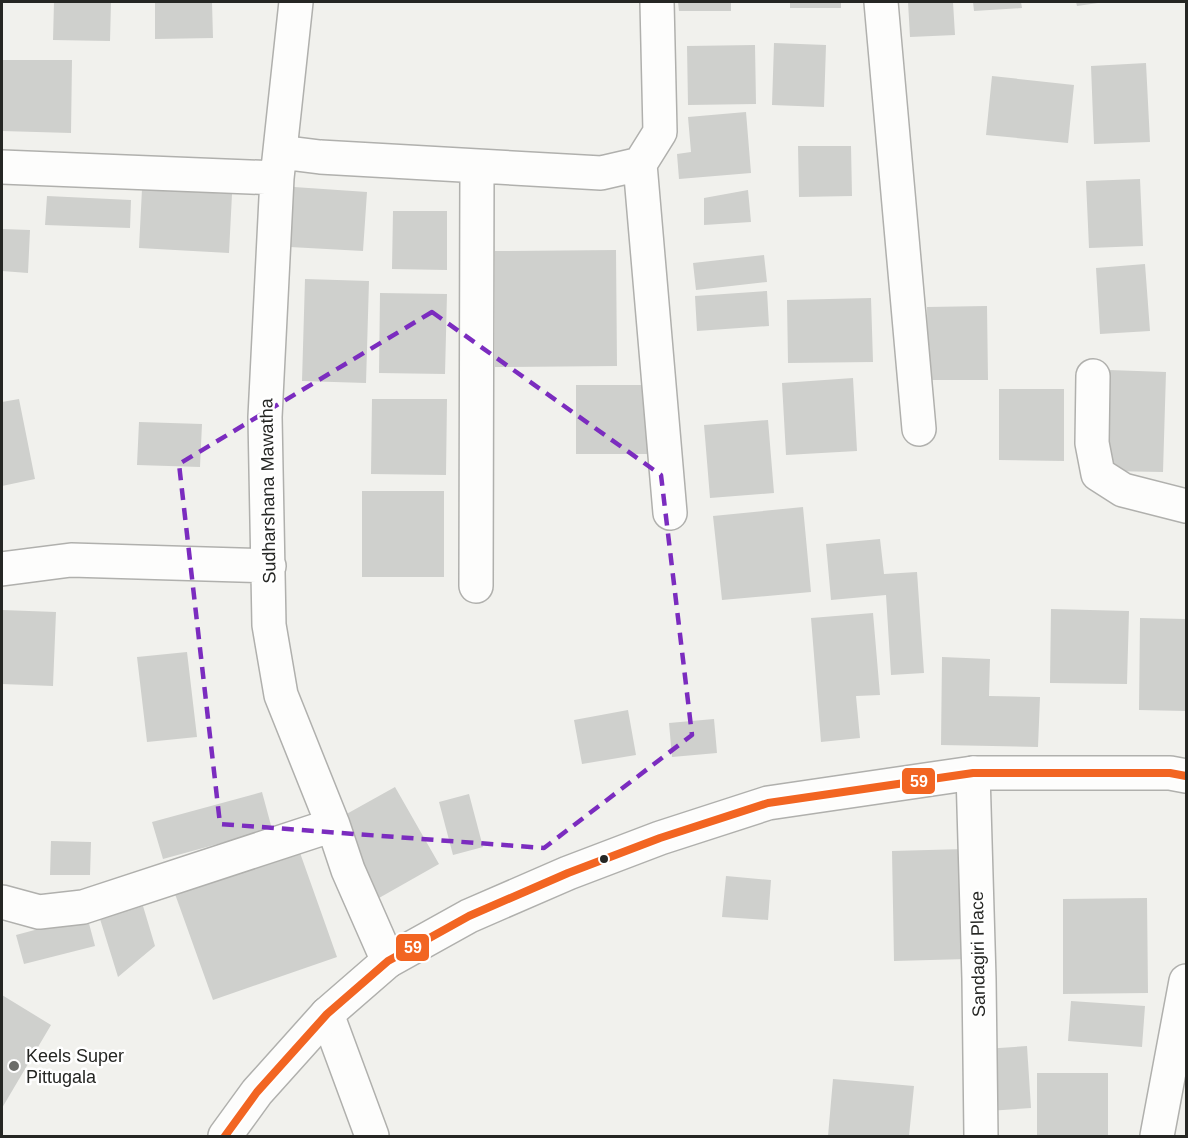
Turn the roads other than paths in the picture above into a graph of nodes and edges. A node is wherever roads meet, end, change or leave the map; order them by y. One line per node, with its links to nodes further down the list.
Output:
1 (296, 2): 5 (street, Sudharshana Mawatha)
2 (657, 2): 4 (street)
3 (881, 2): 9 (street)
4 (640, 164): 7 (street); 11 (street)
5 (278, 165): 6 (street); 7 (street); 12 (street, Sudharshana Mawatha)
6 (2, 167)
7 (477, 167): 14 (street)
8 (1093, 376): 10 (street)
9 (919, 429)
10 (1186, 506)
11 (670, 513)
12 (268, 566): 13 (street); 17 (street, Sudharshana Mawatha)
13 (2, 569)
14 (476, 586)
15 (973, 772): 16 (street); 19 (street); 24 (street, Sandagiri Place)
16 (1186, 776)
17 (333, 825): 18 (street); 19 (street, Sudharshana Mawatha)
18 (2, 902)
19 (388, 961): 21 (street)
20 (1186, 981): 25 (street)
21 (327, 1014): 22 (street); 23 (street)
22 (225, 1137)
23 (372, 1137)
24 (981, 1137)
25 (1157, 1137)

